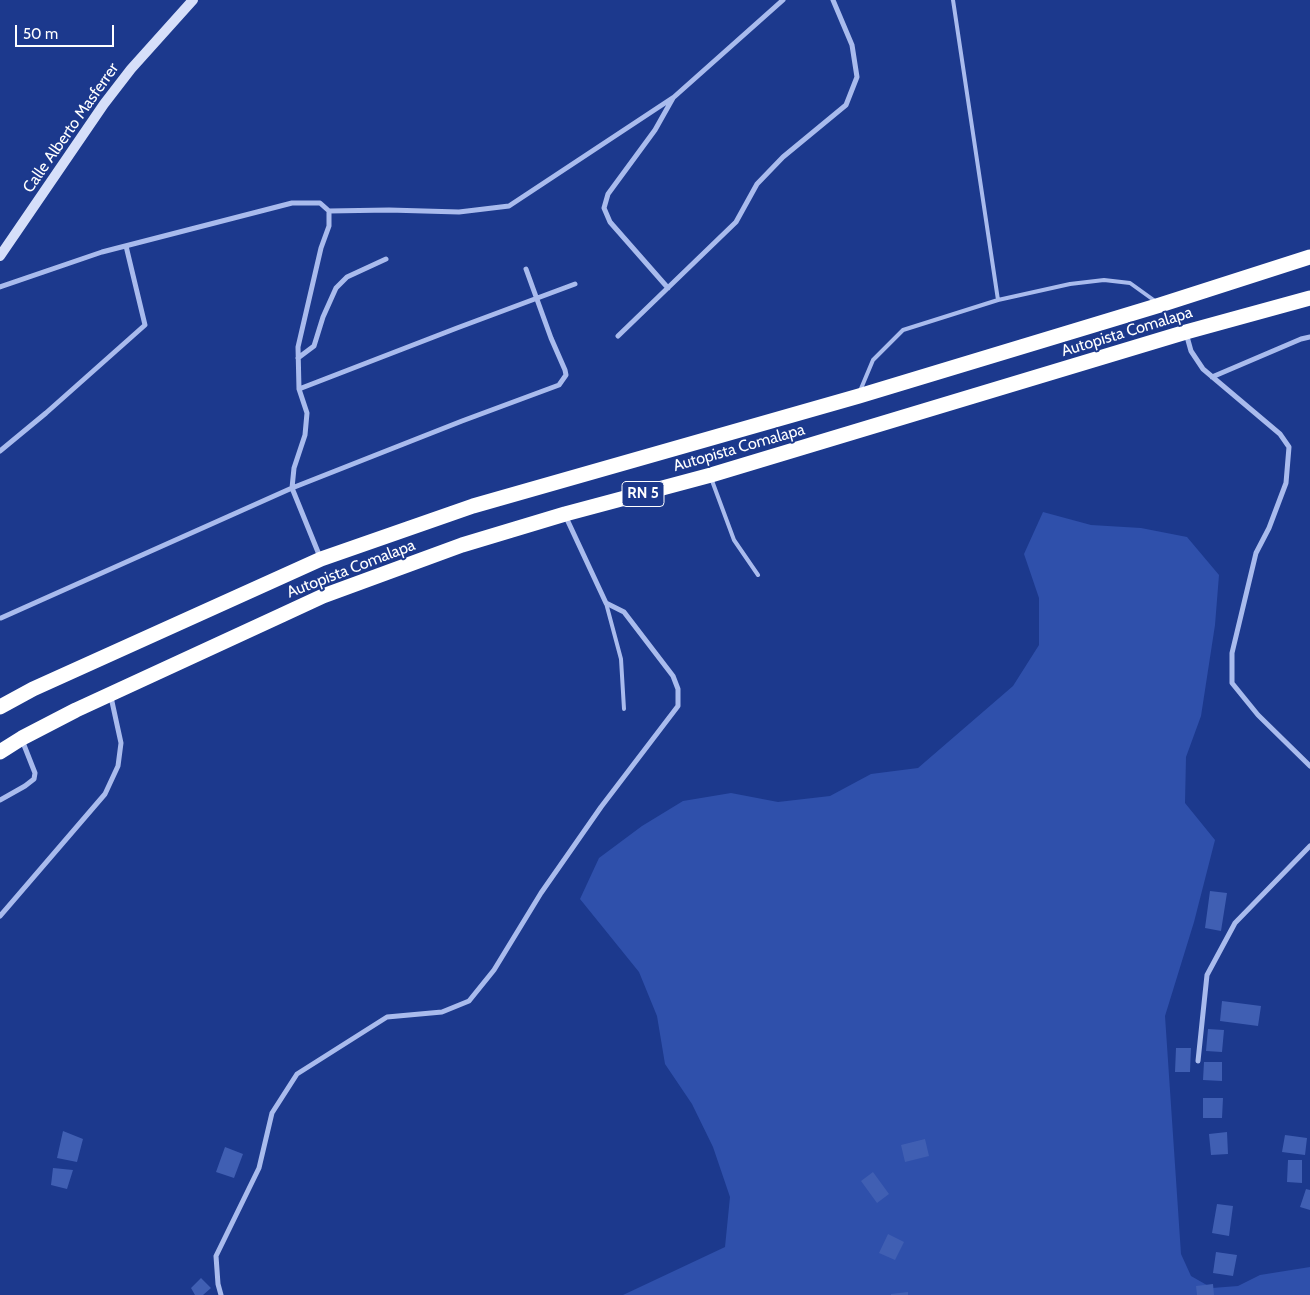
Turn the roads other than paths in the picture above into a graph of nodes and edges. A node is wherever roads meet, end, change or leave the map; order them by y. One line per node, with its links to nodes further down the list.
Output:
1 (194, 0): 8 (main road, Calle Alberto Masferrer)
2 (783, 0): 5 (street)
3 (834, 0): 14 (street)
4 (953, 0): 17 (lane)
5 (674, 97): 6 (street); 14 (street)
6 (329, 211): 7 (street); 22 (street)
7 (126, 246): 13 (street); 26 (street)
8 (0, 256)
9 (1310, 257): 18 (highway, Autopista Comalapa / RN 5)
10 (386, 259): 22 (street)
11 (526, 270): 15 (street)
12 (575, 284): 15 (street)
13 (0, 287)
14 (668, 288): 20 (street)
15 (536, 298): 24 (street); 28 (street)
16 (1310, 298): 19 (highway, Autopista Comalapa / RN 5)
17 (998, 300): 18 (lane); 25 (lane)
18 (1160, 306): 25 (highway, Autopista Comalapa / RN 5)
19 (1186, 332): 23 (street); 27 (highway, Autopista Comalapa / RN 5)
20 (618, 336)
21 (1310, 337): 23 (street)
22 (298, 358): 24 (street)
23 (1212, 377): 39 (street)
24 (300, 389): 28 (street)
25 (859, 396): 30 (highway, Autopista Comalapa / RN 5)
26 (0, 451)
27 (711, 475): 29 (highway, Autopista Comalapa / RN 5); 31 (lane)
28 (292, 488): 30 (street); 33 (street)
29 (565, 514): 32 (street); 34 (highway, Autopista Comalapa / RN 5)
30 (321, 559): 35 (highway, Autopista Comalapa / RN 5)
31 (758, 575)
32 (606, 603): 36 (lane); 44 (street)
33 (1, 618)
34 (110, 694): 37 (highway, Autopista Comalapa / RN 5); 42 (street)
35 (0, 707)
36 (624, 709)
37 (22, 738): 38 (highway, Autopista Comalapa / RN 5); 40 (street)
38 (0, 752)
39 (1310, 766)
40 (0, 800)
41 (1310, 846): 43 (street)
42 (0, 916)
43 (1198, 1061)
44 (221, 1295)

